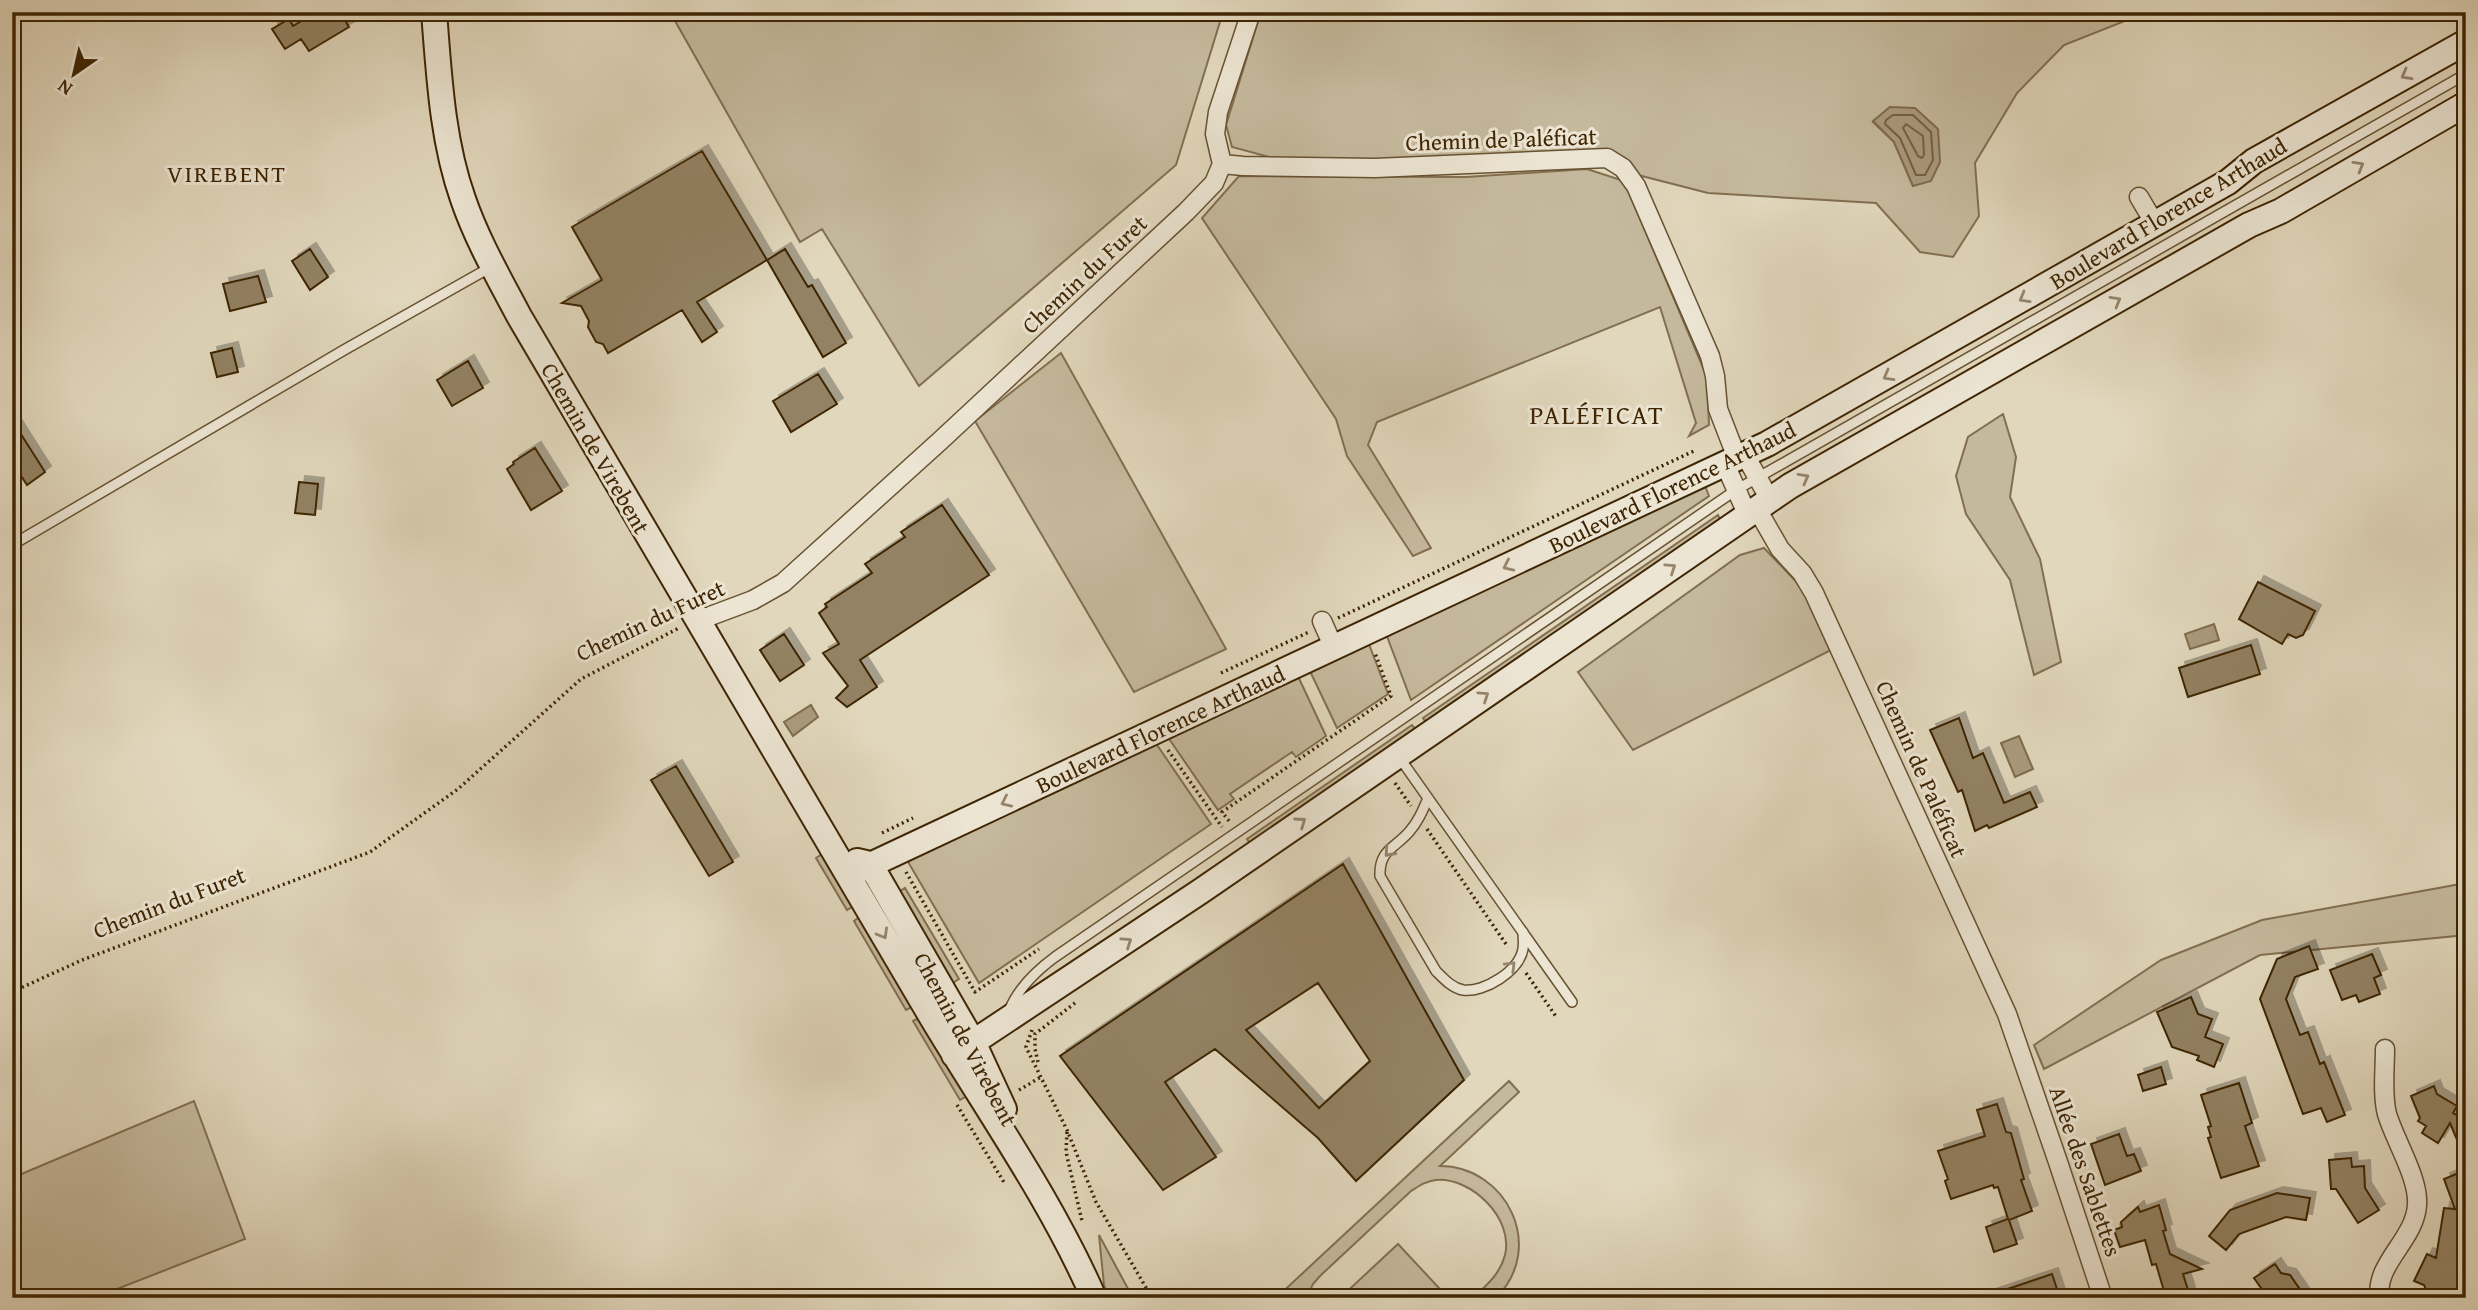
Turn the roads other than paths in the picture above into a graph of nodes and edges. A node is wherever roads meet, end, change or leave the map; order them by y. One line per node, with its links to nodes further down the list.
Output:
1 (434, 12): 9 (street, Chemin de Virebent)
2 (1251, 12): 6 (street)
3 (2466, 42): 8 (street, Boulevard Florence Arthaud, one-way to 8)
4 (2466, 74): 11 (lane, Boulevard Florence Arthaud)
5 (2466, 104): 13 (street, Boulevard Florence Arthaud, one-way to 5)
6 (1222, 164): 10 (street, Chemin de Paléficat); 15 (street, Chemin du Furet)
7 (2139, 197): 8 (street)
8 (2155, 224): 10 (street, Boulevard Florence Arthaud, one-way to 10)
9 (492, 266): 14 (lane); 15 (street, Chemin de Virebent)
10 (1736, 459): 11 (street); 12 (street); 17 (street, Boulevard Florence Arthaud, one-way to 17)
11 (1758, 478): 12 (lane, Boulevard Florence Arthaud); 13 (street)
12 (1736, 490): 13 (street); 23 (lane, Boulevard Florence Arthaud)
13 (1758, 508): 18 (street, Boulevard Florence Arthaud, one-way to 13); 26 (street, Chemin de Paléficat)
14 (12, 545)
15 (696, 621): 20 (street, Chemin de Virebent)
16 (1323, 623): 17 (street)
17 (1334, 648): 20 (street, Boulevard Florence Arthaud, one-way to 20)
18 (1391, 761): 19 (lane); 23 (street, Boulevard Florence Arthaud, one-way to 18)
19 (1428, 798): 21 (lane); 21 (lane, one-way to 21)
20 (852, 865): 25 (street, Chemin de Virebent)
21 (1523, 932): 22 (lane)
22 (1572, 1002)
23 (1006, 1022): 25 (street, Boulevard Florence Arthaud)
24 (2385, 1049): 29 (street)
25 (969, 1057): 27 (street, Chemin de Virebent)
26 (2022, 1060): 28 (street, Allée des Sablettes)
27 (1094, 1298)
28 (2103, 1298)
29 (2380, 1298)

